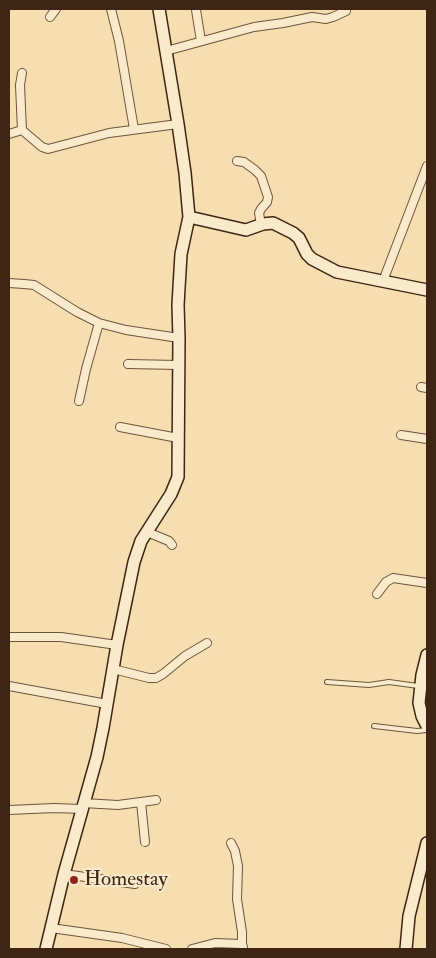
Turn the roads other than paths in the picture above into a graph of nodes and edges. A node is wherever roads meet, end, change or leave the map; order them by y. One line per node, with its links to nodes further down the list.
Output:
1 (56, 9): 6 (street)
2 (111, 9): 11 (street)
3 (159, 9): 8 (street)
4 (196, 10): 7 (street)
5 (346, 11): 7 (street)
6 (50, 17)
7 (201, 41): 8 (street)
8 (166, 51): 10 (street)
9 (22, 73): 12 (street)
10 (178, 124): 11 (street); 16 (street)
11 (134, 129): 12 (street)
12 (22, 130): 13 (street)
13 (9, 134)
14 (237, 161): 17 (street)
15 (427, 166): 18 (street)
16 (190, 217): 17 (street); 22 (street)
17 (265, 224): 18 (street)
18 (383, 281): 20 (street)
19 (9, 283): 21 (street)
20 (427, 290)
21 (99, 323): 22 (street); 25 (street)
22 (179, 338): 24 (street)
23 (128, 364): 24 (street)
24 (178, 365): 28 (street)
25 (79, 401)
26 (120, 427): 28 (street)
27 (401, 436): 29 (street)
28 (178, 438): 30 (street)
29 (427, 439)
30 (147, 532): 31 (street); 36 (street)
31 (172, 545)
32 (427, 583): 33 (street)
33 (377, 594)
34 (9, 638): 36 (street)
35 (206, 643): 38 (street)
36 (117, 646): 38 (street)
37 (427, 655): 41 (street)
38 (114, 669): 42 (street)
39 (327, 682): 41 (lane)
40 (9, 686): 42 (street)
41 (421, 686): 44 (street)
42 (107, 704): 47 (street)
43 (374, 726): 44 (lane)
44 (427, 728)
45 (156, 800): 46 (street)
46 (141, 802): 47 (street); 49 (street)
47 (83, 806): 48 (street); 52 (street)
48 (9, 810)
49 (144, 842)
50 (231, 843): 55 (street)
51 (427, 843): 59 (street)
52 (64, 874): 53 (street); 54 (street)
53 (135, 884)
54 (51, 928): 56 (street); 57 (street)
55 (239, 945): 58 (street)
56 (46, 949)
57 (166, 949)
58 (192, 949)
59 (406, 949)

